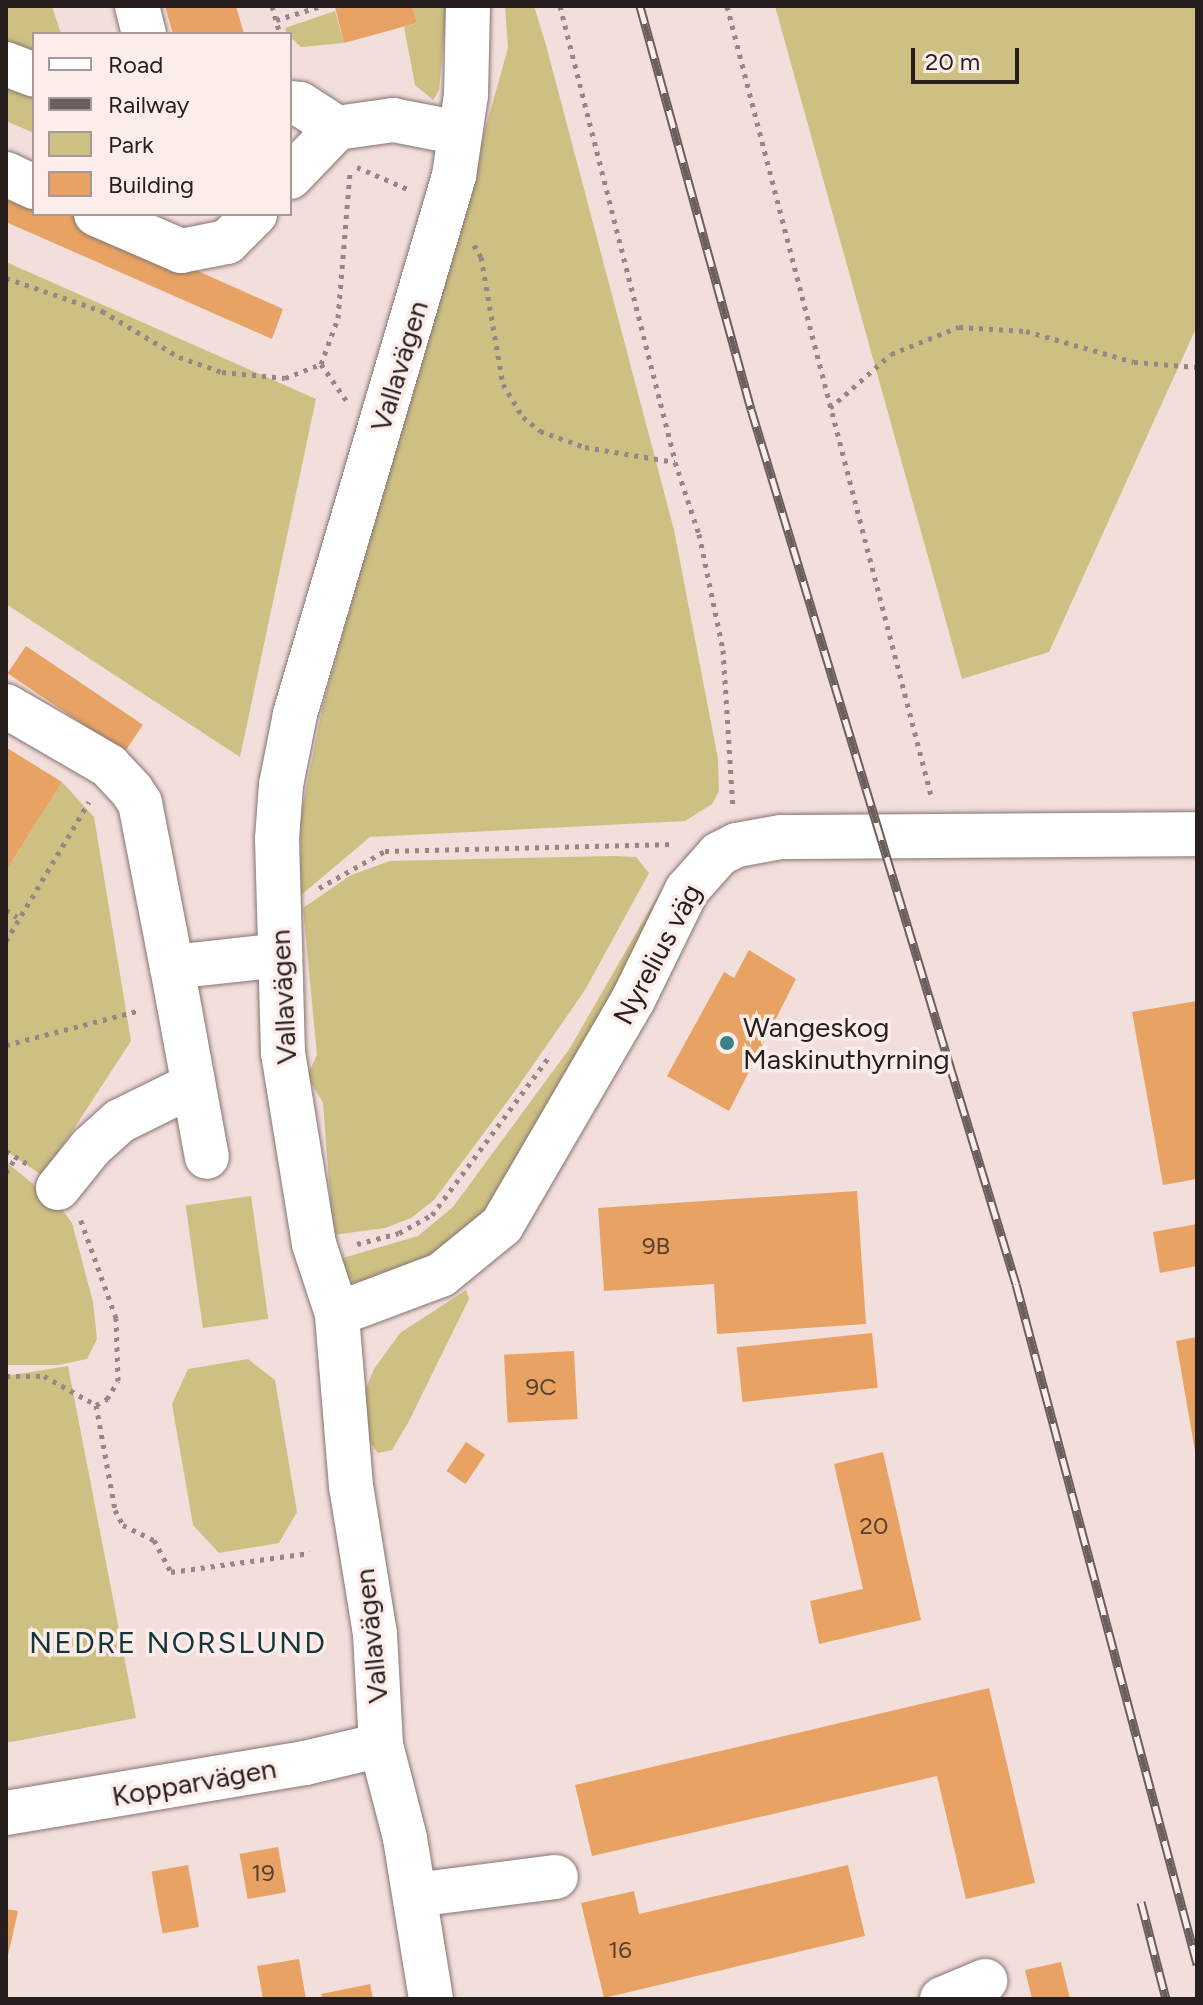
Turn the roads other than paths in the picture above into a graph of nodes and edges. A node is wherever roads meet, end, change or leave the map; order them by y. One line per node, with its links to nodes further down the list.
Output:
1 (137, 6): 3 (street)
2 (468, 6): 7 (street, Vallavägen)
3 (144, 32)
4 (6, 64): 5 (street)
5 (32, 74)
6 (292, 103): 8 (street)
7 (460, 133): 8 (street); 16 (street, Vallavägen)
8 (344, 147): 9 (street)
9 (295, 172)
10 (6, 174): 11 (street)
11 (32, 186)
12 (101, 216): 13 (street)
13 (253, 216)
14 (6, 706): 17 (street)
15 (1197, 834): 21 (street, Nyrelius väg)
16 (279, 935): 17 (street); 21 (street, Vallavägen)
17 (174, 983): 18 (street)
18 (193, 1085): 19 (street); 20 (street)
19 (207, 1157)
20 (69, 1202)
21 (337, 1314): 22 (street, Vallavägen)
22 (381, 1745): 23 (street, Kopparvägen); 25 (street, Vallavägen)
23 (6, 1813)
24 (556, 1877): 25 (street)
25 (415, 1895): 27 (street, Vallavägen)
26 (985, 1981): 28 (street)
27 (431, 1999)
28 (942, 1999)

